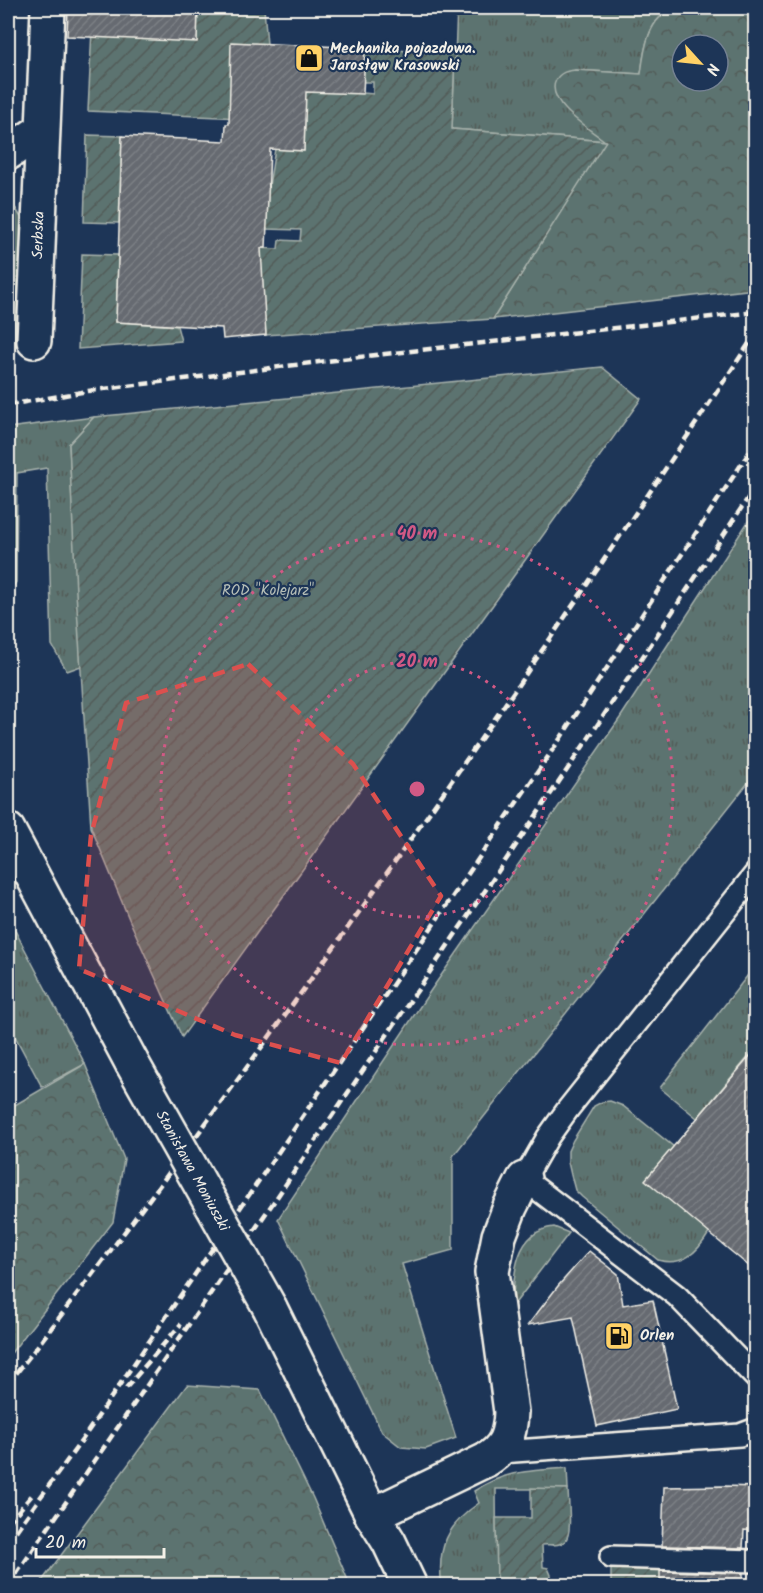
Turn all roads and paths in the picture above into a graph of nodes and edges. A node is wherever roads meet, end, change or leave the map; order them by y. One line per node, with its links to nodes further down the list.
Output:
1 (48, 8): 2 (street, Serbska)
2 (43, 129): 3 (street); 4 (street, Serbska)
3 (8, 153)
4 (34, 341)
5 (8, 830): 11 (street, Stanisława Moniuszki, bridge)
6 (756, 873): 7 (lane)
7 (524, 1179): 8 (lane); 10 (street)
8 (756, 1378)
9 (756, 1428): 10 (lane)
10 (500, 1452): 11 (street)
11 (372, 1515): 14 (street, Stanisława Moniuszki); 15 (street, Stanisława Moniuszki)
12 (611, 1557): 13 (lane)
13 (756, 1561)
14 (390, 1586)
15 (410, 1586)

